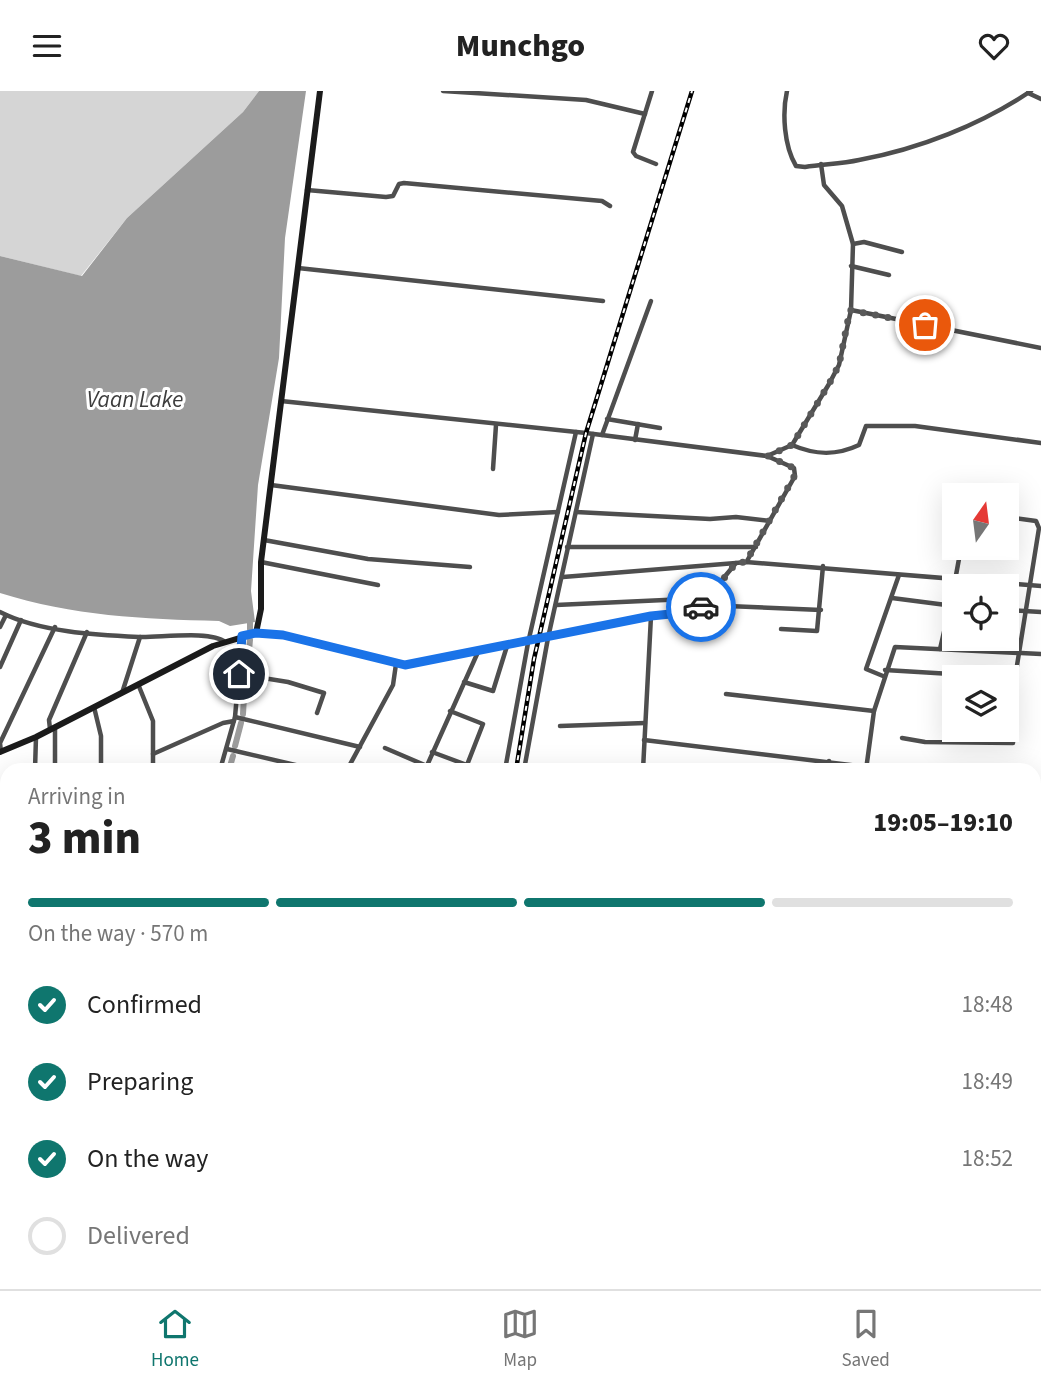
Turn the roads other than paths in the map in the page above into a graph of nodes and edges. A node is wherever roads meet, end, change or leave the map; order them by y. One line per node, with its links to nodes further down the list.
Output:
1 (320, 91): 10 (street)
2 (443, 91): 7 (street)
3 (652, 91): 7 (street)
4 (787, 91): 9 (street)
5 (1030, 92): 6 (street); 9 (street)
6 (1041, 99)
7 (645, 114): 8 (street)
8 (656, 164)
9 (821, 164): 12 (street)
10 (306, 190): 11 (street); 15 (street)
11 (610, 206)
12 (853, 244): 13 (street); 14 (street)
13 (902, 252)
14 (851, 266): 16 (street); 19 (street)
15 (297, 268): 17 (street); 21 (street)
16 (889, 275)
17 (603, 301)
18 (650, 301): 22 (street)
19 (850, 310): 20 (street); 31 (street)
20 (1041, 348)
21 (281, 401): 24 (street); 34 (street)
22 (607, 419): 23 (street); 28 (street)
23 (638, 424): 25 (street); 29 (street)
24 (496, 425): 26 (street); 33 (street)
25 (660, 428)
26 (576, 432): 27 (street); 35 (street)
27 (593, 434): 28 (street); 36 (street)
28 (602, 435): 29 (street)
29 (635, 440): 32 (street)
30 (1041, 443): 31 (street)
31 (792, 445): 32 (street)
32 (768, 456): 38 (street)
33 (493, 469)
34 (271, 485): 35 (street); 39 (street)
35 (558, 512): 76 (street)
36 (576, 512): 38 (street); 40 (street)
37 (1019, 519): 52 (street)
38 (770, 521): 41 (street)
39 (264, 540): 42 (street); 46 (street)
40 (567, 547): 41 (street); 48 (street)
41 (757, 547): 43 (street)
42 (261, 562): 51 (street); 70 (street)
43 (746, 562): 44 (street); 45 (street)
44 (736, 563): 48 (street); 54 (street)
45 (823, 566): 47 (street); 59 (street)
46 (470, 567)
47 (900, 575): 49 (street); 55 (street)
48 (564, 577): 57 (street)
49 (942, 578)
50 (1019, 584): 52 (street)
51 (378, 585)
52 (1031, 585): 53 (street); 61 (street)
53 (1041, 586)
54 (709, 598): 57 (street); 58 (street)
55 (892, 598): 56 (street); 85 (street)
56 (942, 604)
57 (556, 605): 73 (street)
58 (703, 605): 59 (street); 64 (street)
59 (821, 610): 68 (street)
60 (1019, 611): 61 (street)
61 (1023, 611): 62 (street); 80 (street)
62 (1041, 612)
63 (3, 613): 65 (street); 66 (street)
64 (651, 616): 73 (street); 97 (street)
65 (21, 621): 67 (street); 84 (street)
66 (0, 627)
67 (55, 627): 69 (street); 107 (street)
68 (781, 629)
69 (87, 632): 72 (street); 99 (street)
70 (256, 633): 71 (street); 82 (street)
71 (242, 636): 74 (street); 86 (street)
72 (140, 638): 74 (street); 90 (street)
73 (548, 638): 76 (street); 123 (street)
74 (225, 642): 89 (street)
75 (942, 642): 78 (street)
76 (528, 643): 77 (street); 122 (street)
77 (507, 646): 79 (street); 88 (street)
78 (940, 649): 80 (street); 85 (street)
79 (479, 652): 82 (street); 88 (street)
80 (1018, 653): 81 (street); 83 (street)
81 (1041, 654)
82 (396, 664): 104 (street)
83 (1017, 665)
84 (0, 667)
85 (884, 673): 87 (street); 93 (street)
86 (239, 674): 95 (street); 96 (street)
87 (942, 675)
88 (464, 682): 94 (street)
89 (138, 684): 90 (street); 109 (street)
90 (122, 692): 92 (street)
91 (726, 694): 93 (street)
92 (94, 707): 99 (street); 113 (street)
93 (874, 711): 126 (street)
94 (450, 712): 108 (street); 121 (street)
95 (317, 713)
96 (235, 719): 104 (street); 106 (street); 109 (street)
97 (645, 723): 98 (street); 102 (street)
98 (560, 726)
99 (52, 728): 100 (street); 112 (street)
100 (36, 737): 107 (street); 111 (street)
101 (902, 737): 103 (street)
102 (644, 740): 110 (street); 124 (street)
103 (1013, 742)
104 (360, 747): 117 (street)
105 (385, 748): 118 (street)
106 (228, 749): 115 (street); 116 (street)
107 (0, 752)
108 (432, 753): 119 (street); 120 (street)
109 (153, 754): 114 (street)
110 (829, 761): 125 (street)
111 (35, 763)
112 (54, 763)
113 (101, 763)
114 (153, 763)
115 (223, 763)
116 (287, 763)
117 (351, 763)
118 (416, 763)
119 (428, 763)
120 (461, 763)
121 (468, 763)
122 (506, 763)
123 (525, 763)
124 (642, 763)
125 (838, 763)
126 (867, 763)

